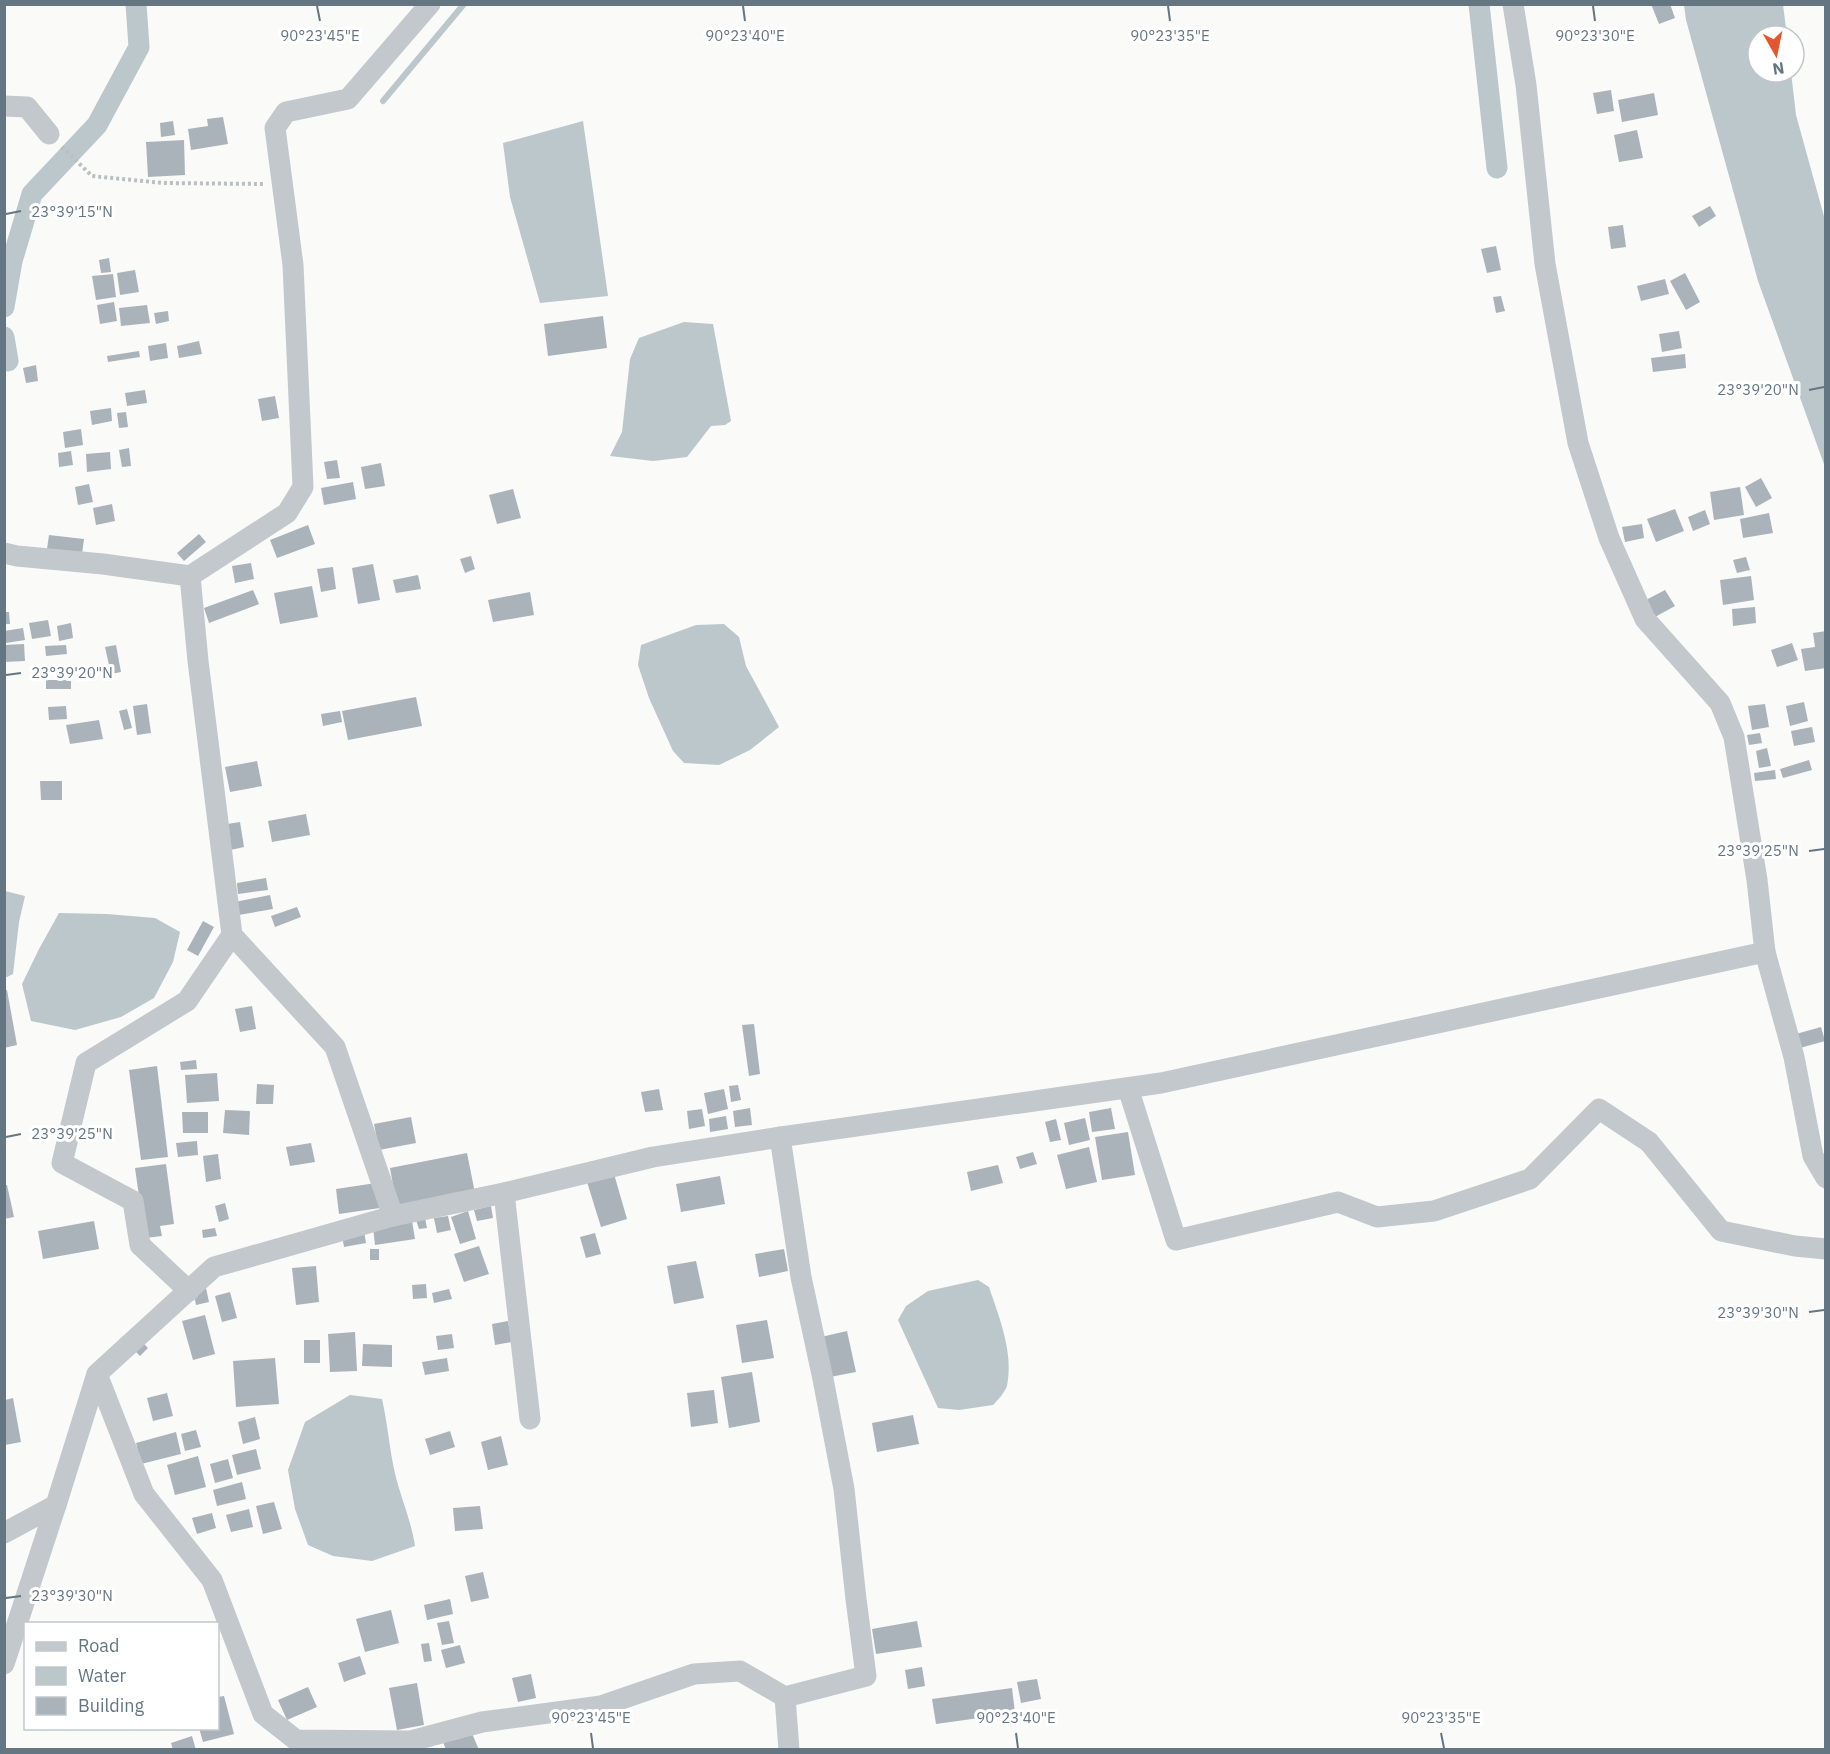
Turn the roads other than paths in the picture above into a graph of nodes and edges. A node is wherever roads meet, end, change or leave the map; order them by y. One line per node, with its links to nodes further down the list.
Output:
1 (430, 4): 6 (street)
2 (1513, 4): 8 (street)
3 (4, 106): 4 (street)
4 (49, 134)
5 (11, 554): 6 (street)
6 (190, 576): 7 (street)
7 (232, 934): 13 (street); 15 (street)
8 (1766, 952): 9 (street); 11 (street)
9 (1128, 1088): 10 (street); 14 (street)
10 (780, 1137): 12 (street); 21 (street)
11 (1826, 1178)
12 (504, 1193): 13 (street); 17 (street)
13 (393, 1216): 15 (street)
14 (1826, 1250)
15 (189, 1291): 16 (street)
16 (97, 1374): 18 (street); 21 (street)
17 (530, 1419)
18 (56, 1505): 19 (street); 20 (street)
19 (4, 1533)
20 (4, 1664)
21 (785, 1697): 22 (street)
22 (789, 1749)

